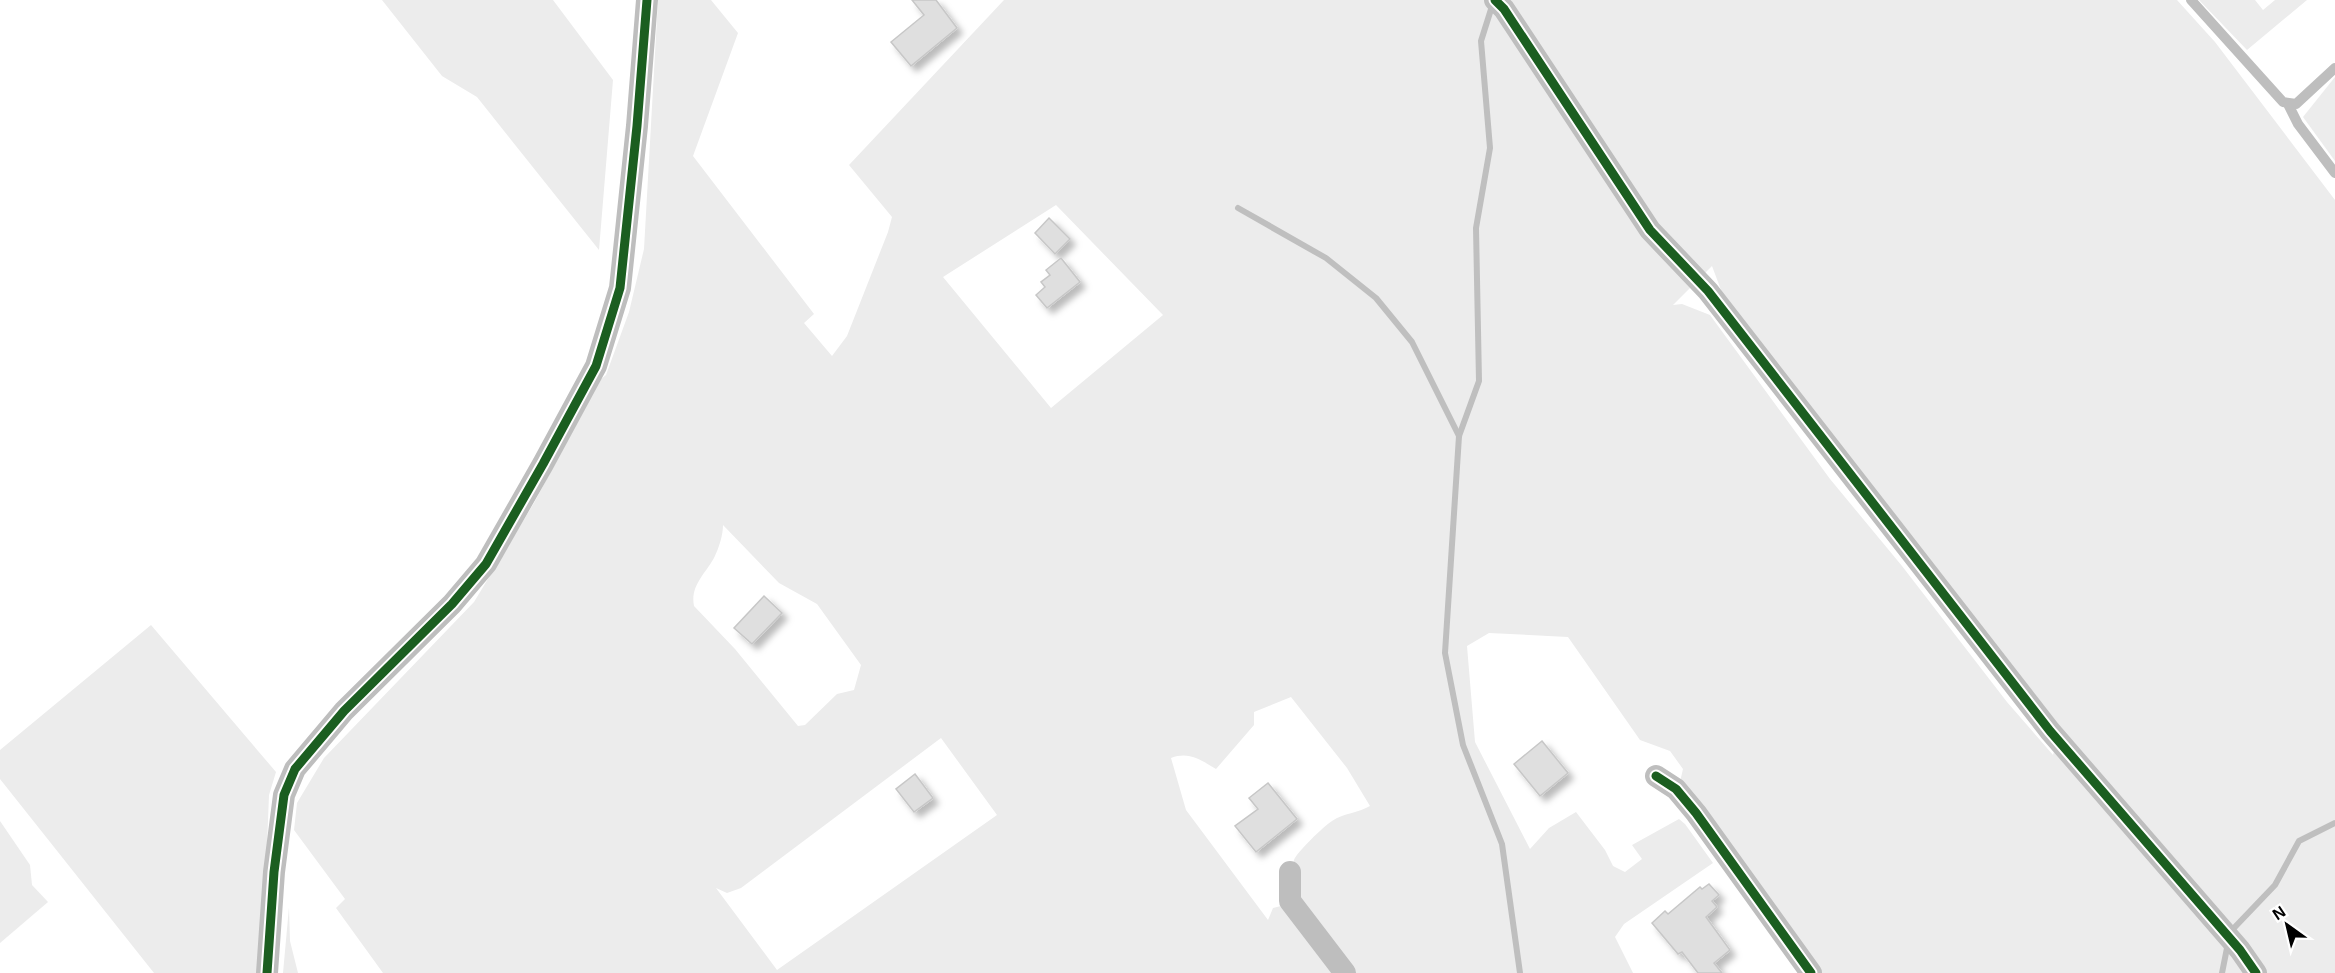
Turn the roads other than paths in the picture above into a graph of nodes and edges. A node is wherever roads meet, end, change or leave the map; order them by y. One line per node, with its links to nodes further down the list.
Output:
1 (646, 0): 9 (street)
2 (2191, 0): 5 (lane)
3 (1499, 4): 12 (street)
4 (2335, 68): 5 (lane)
5 (2288, 104): 6 (lane)
6 (2335, 173)
7 (1656, 776): 11 (street)
8 (1290, 872): 10 (street)
9 (267, 973)
10 (1345, 973)
11 (1811, 973)
12 (2256, 973)

